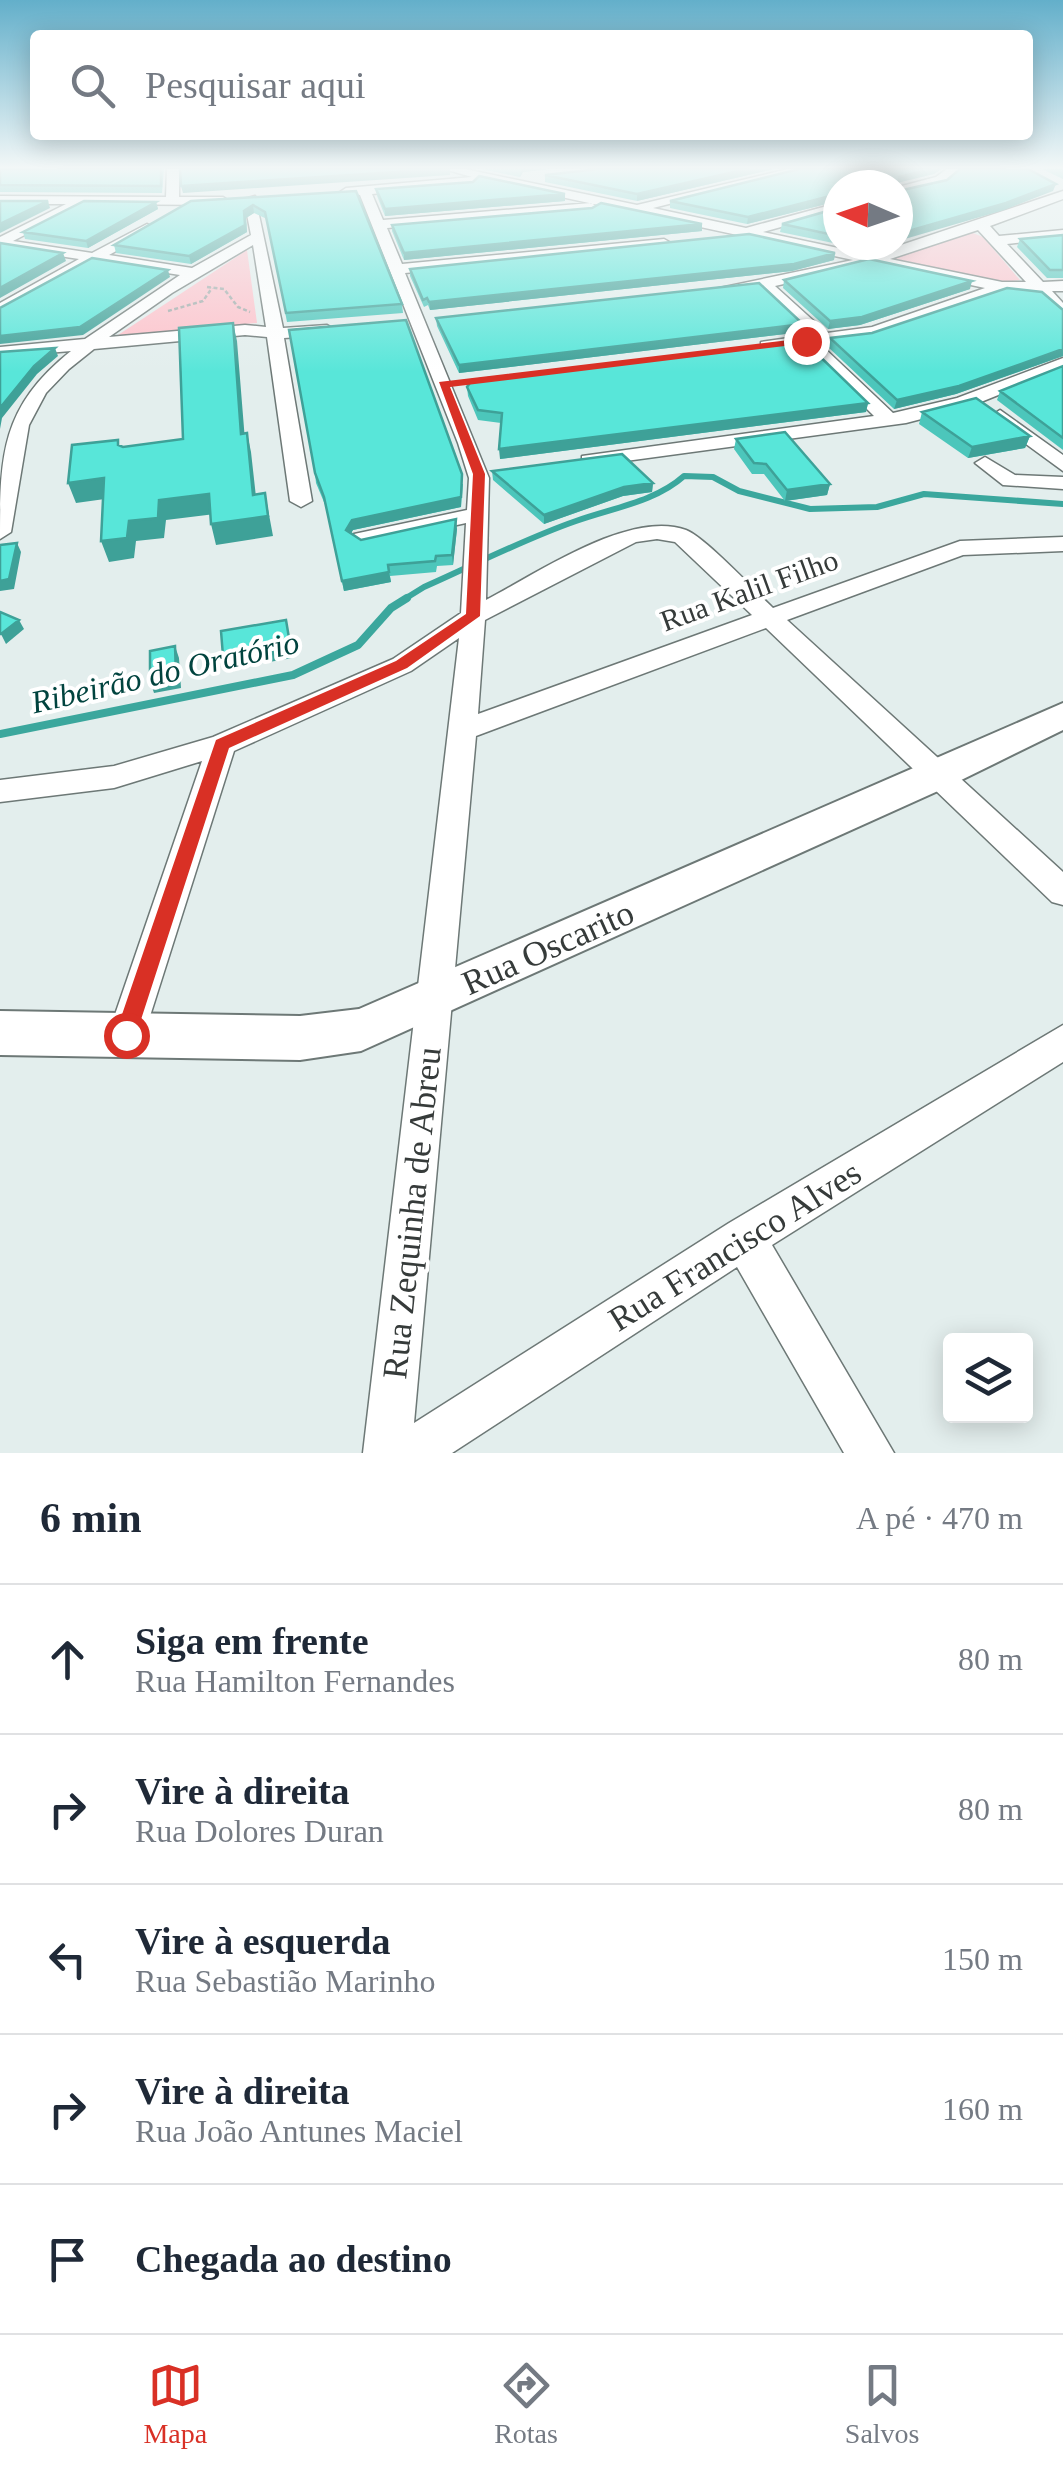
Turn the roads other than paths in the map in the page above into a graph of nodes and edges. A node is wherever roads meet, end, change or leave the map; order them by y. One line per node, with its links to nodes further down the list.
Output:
1 (258, 236): 30 (street)
2 (131, 237): 16 (street)
3 (257, 237): 20 (street)
4 (383, 237): 19 (street)
5 (716, 237): 10 (street)
6 (771, 237): 15 (street)
7 (941, 237): 14 (street)
8 (991, 237): 11 (street)
9 (1036, 237): 11 (street)
10 (694, 240)
11 (995, 241): 24 (street)
12 (675, 242): 19 (street)
13 (0, 243): 16 (street)
14 (913, 245)
15 (823, 248)
16 (93, 258): 20 (street); 26 (street)
17 (862, 260): 21 (street)
18 (879, 260): 23 (street)
19 (397, 269): 29 (street)
20 (198, 273): 33 (street)
21 (764, 284): 25 (street); 32 (street)
22 (1063, 286): 24 (street)
23 (1002, 287): 24 (street); 32 (street)
24 (1041, 289): 27 (street)
25 (711, 290)
26 (0, 309)
27 (1063, 312)
28 (437, 318): 29 (street)
29 (409, 321): 38 (street)
30 (274, 324): 31 (street); 33 (street); 50 (street)
31 (346, 328)
32 (815, 340): 34 (street); 42 (street)
33 (90, 345): 35 (street); 40 (street)
34 (747, 348)
35 (0, 352)
36 (1063, 363): 39 (street)
37 (462, 382): 38 (street)
38 (443, 384): 46 (street)
39 (975, 397): 42 (street); 45 (street)
40 (24, 415): 41 (street); 49 (street)
41 (0, 418)
42 (888, 420): 43 (street)
43 (576, 462)
44 (985, 462): 48 (street)
45 (1063, 466)
46 (478, 472): 47 (street); 51 (street, Rua Zequinha de Abreu)
47 (502, 472)
48 (1063, 482)
49 (3, 500): 52 (street)
50 (302, 500)
51 (477, 514): 53 (street); 55 (street, Rua Zequinha de Abreu)
52 (0, 532)
53 (362, 539)
54 (1063, 544): 56 (street, Rua Kalil Filho)
55 (473, 605): 56 (street); 58 (street, Rua Zequinha de Abreu); 59 (street)
56 (770, 617): 58 (street, Rua Kalil Filho); 60 (street)
57 (1063, 715): 60 (main road, Rua Oscarito)
58 (463, 730): 63 (street, Rua Zequinha de Abreu)
59 (222, 745): 61 (street); 64 (street)
60 (936, 776): 62 (street); 63 (main road, Rua Oscarito)
61 (0, 792)
62 (1063, 892)
63 (434, 998): 64 (main road, Rua Oscarito); 68 (street, Rua Zequinha de Abreu)
64 (126, 1035): 65 (main road, Rua Oscarito)
65 (2, 1037)
66 (1063, 1042): 67 (street, Rua Francisco Alves)
67 (744, 1238): 69 (street, Rua Francisco Alves); 70 (street)
68 (387, 1453)
69 (408, 1453)
70 (870, 1453)

